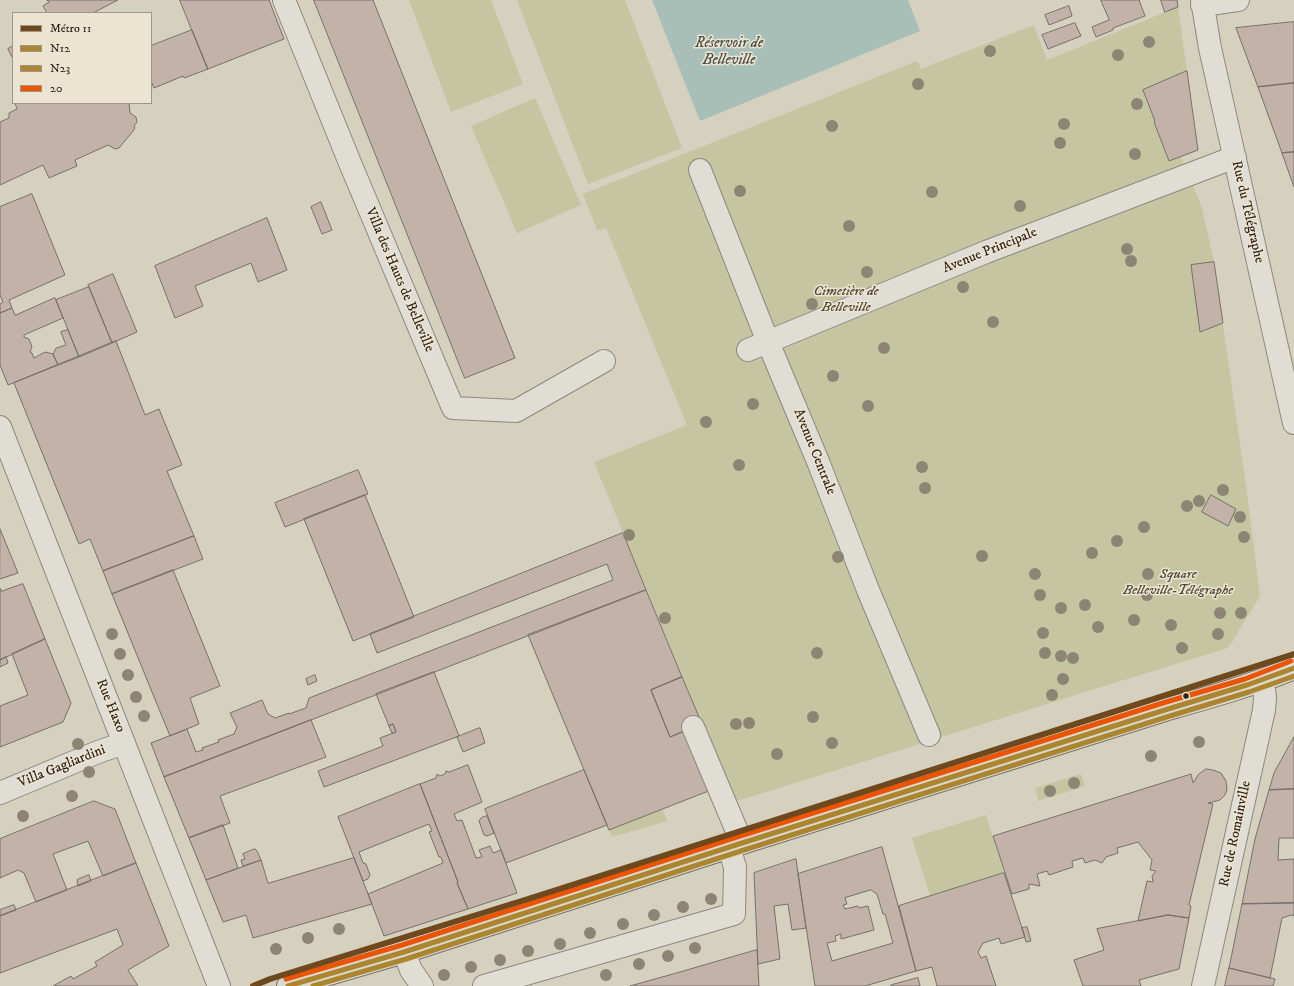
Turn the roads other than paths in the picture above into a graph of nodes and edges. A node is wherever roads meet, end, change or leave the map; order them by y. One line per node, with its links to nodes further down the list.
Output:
1 (284, 0): 8 (street, Villa des Hauts de Belleville)
2 (1238, 0): 3 (street)
3 (1202, 2): 4 (street, Rue du Télégraphe)
4 (1235, 157): 6 (street, Avenue Principale); 9 (street, Rue du Télégraphe)
5 (700, 170): 6 (street, Avenue Centrale)
6 (768, 342): 7 (street, Avenue Principale); 14 (street, Avenue Centrale)
7 (748, 350)
8 (604, 361)
9 (1294, 423)
10 (0, 427): 15 (street, Rue Haxo)
11 (1294, 668): 12 (main road)
12 (1263, 681): 17 (main road); 23 (street, Rue de Romainville)
13 (694, 728): 17 (street)
14 (929, 734)
15 (124, 743): 16 (street, Villa Gagliardini); 19 (street, Rue Haxo)
16 (0, 792)
17 (736, 845): 18 (main road); 22 (street)
18 (404, 952): 20 (main road); 21 (street)
19 (219, 986)
20 (288, 986)
21 (422, 986)
22 (484, 986)
23 (1203, 986)

